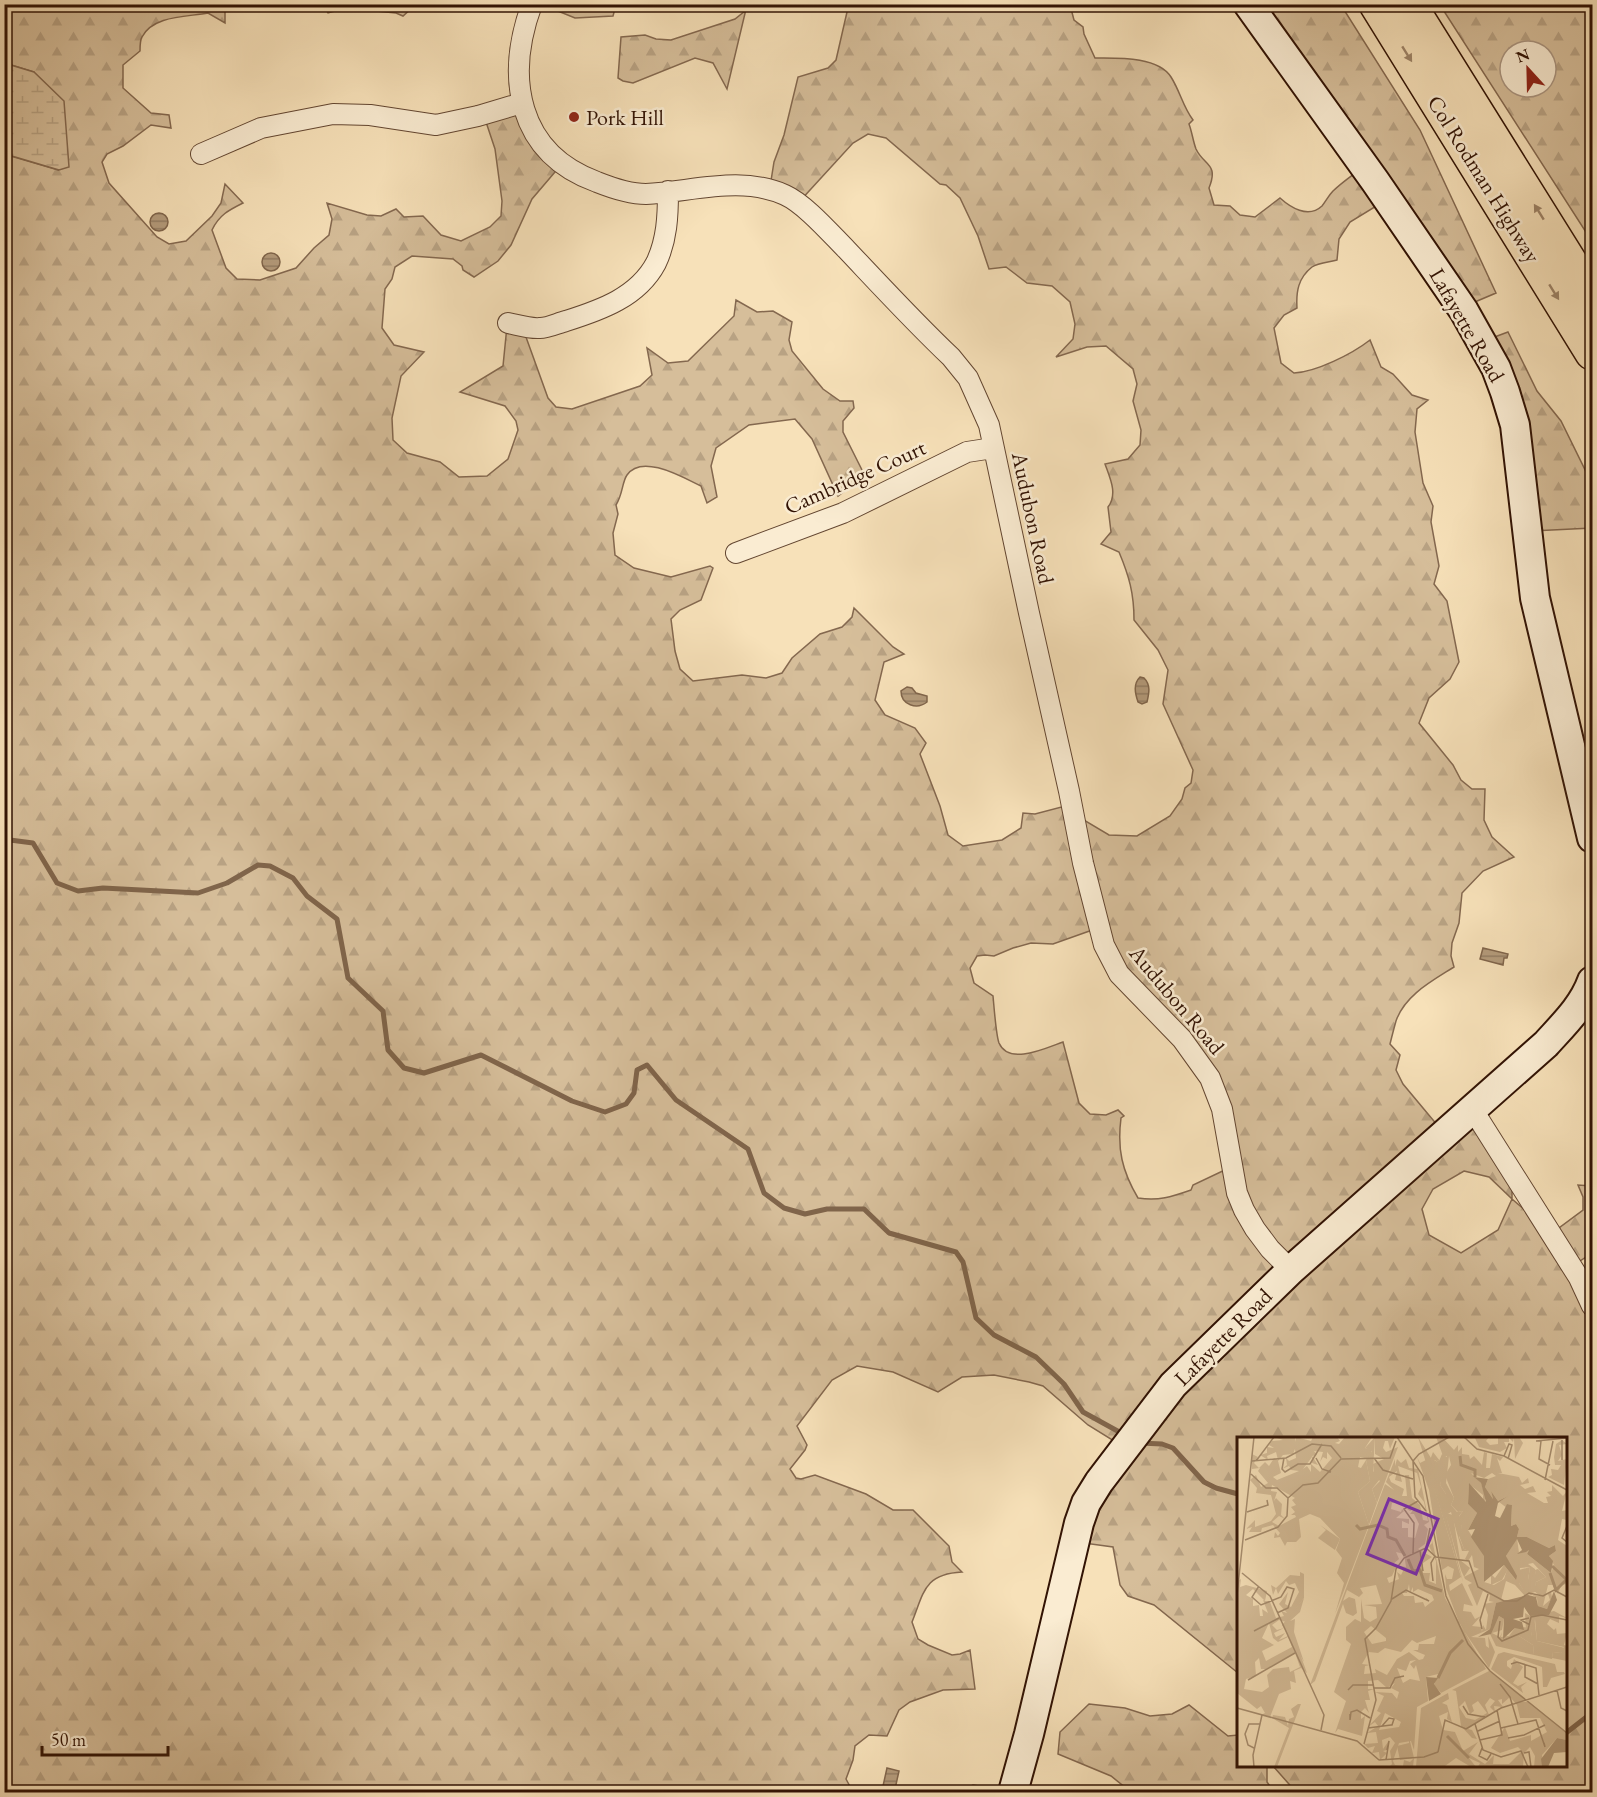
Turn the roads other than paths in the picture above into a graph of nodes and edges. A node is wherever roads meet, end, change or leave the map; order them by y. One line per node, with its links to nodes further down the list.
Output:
1 (532, 4): 5 (street, Audubon Road)
2 (1248, 4): 13 (street, Lafayette Road)
3 (1376, 4): 10 (highway, Col Rodman Highway, one-way to 10)
4 (1409, 4): 8 (highway, Col Rodman Highway, one-way to 4)
5 (522, 103): 6 (street); 7 (street, Audubon Road)
6 (201, 154)
7 (668, 191): 9 (street); 11 (street, Audubon Road)
8 (1593, 297)
9 (508, 323)
10 (1593, 353)
11 (993, 448): 12 (street, Cambridge Court); 16 (street, Audubon Road)
12 (736, 553)
13 (1593, 838)
14 (1593, 981): 15 (street, Lafayette Road)
15 (1473, 1110): 16 (street, Lafayette Road); 17 (street)
16 (1291, 1270): 18 (street, Lafayette Road)
17 (1593, 1306)
18 (1013, 1792)

